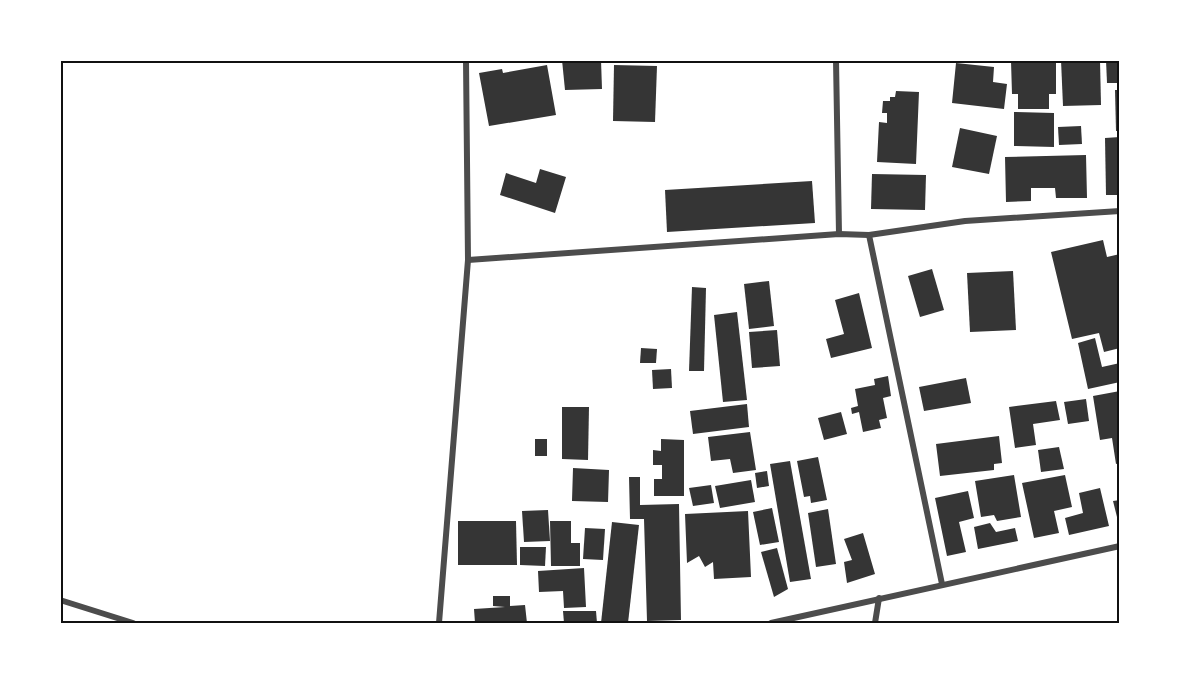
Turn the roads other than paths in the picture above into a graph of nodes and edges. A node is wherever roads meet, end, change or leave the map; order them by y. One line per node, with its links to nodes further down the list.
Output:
1 (466, 60): 6 (street)
2 (836, 60): 4 (street)
3 (1120, 211): 5 (street)
4 (839, 234): 5 (street); 6 (street)
5 (869, 235): 8 (street)
6 (468, 260): 12 (street)
7 (1120, 546): 8 (street)
8 (942, 584): 9 (street)
9 (879, 598): 13 (street); 14 (street)
10 (60, 600): 11 (street)
11 (133, 623)
12 (439, 623)
13 (771, 623)
14 (875, 623)

